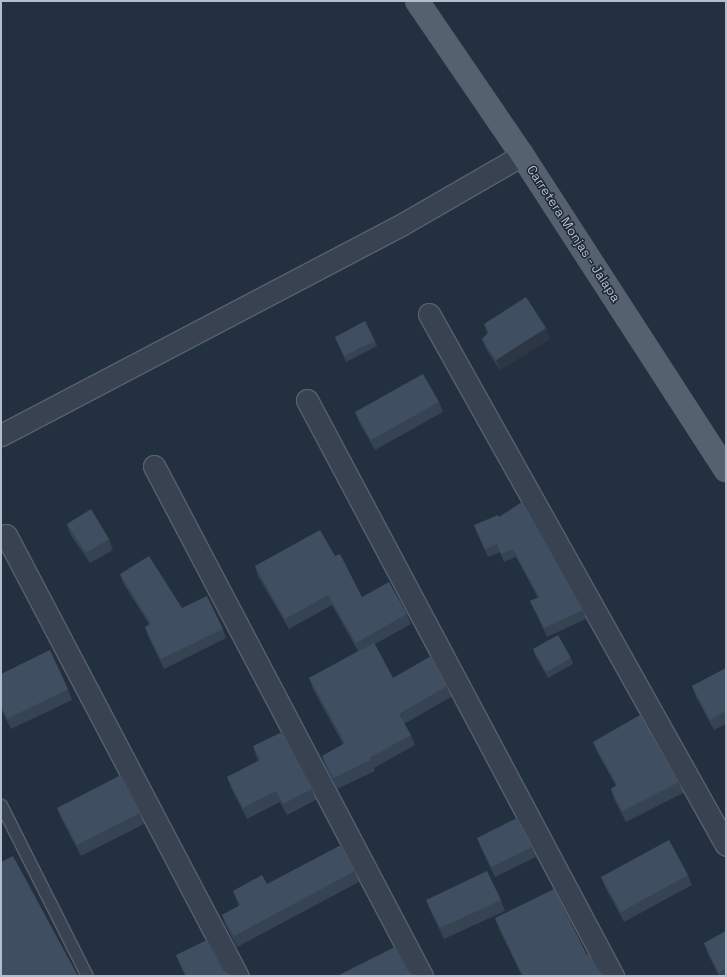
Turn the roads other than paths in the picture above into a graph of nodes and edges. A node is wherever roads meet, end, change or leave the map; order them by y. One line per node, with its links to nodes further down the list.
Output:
1 (417, 1): 2 (main road, Carretera Monjas - Jalapa)
2 (522, 155): 5 (street); 7 (main road, Carretera Monjas - Jalapa)
3 (429, 314): 10 (street)
4 (307, 400): 14 (street)
5 (1, 436)
6 (154, 466): 13 (street)
7 (726, 470)
8 (6, 535): 12 (street)
9 (1, 806): 11 (lane)
10 (726, 844)
11 (88, 976)
12 (238, 976)
13 (422, 976)
14 (613, 976)

